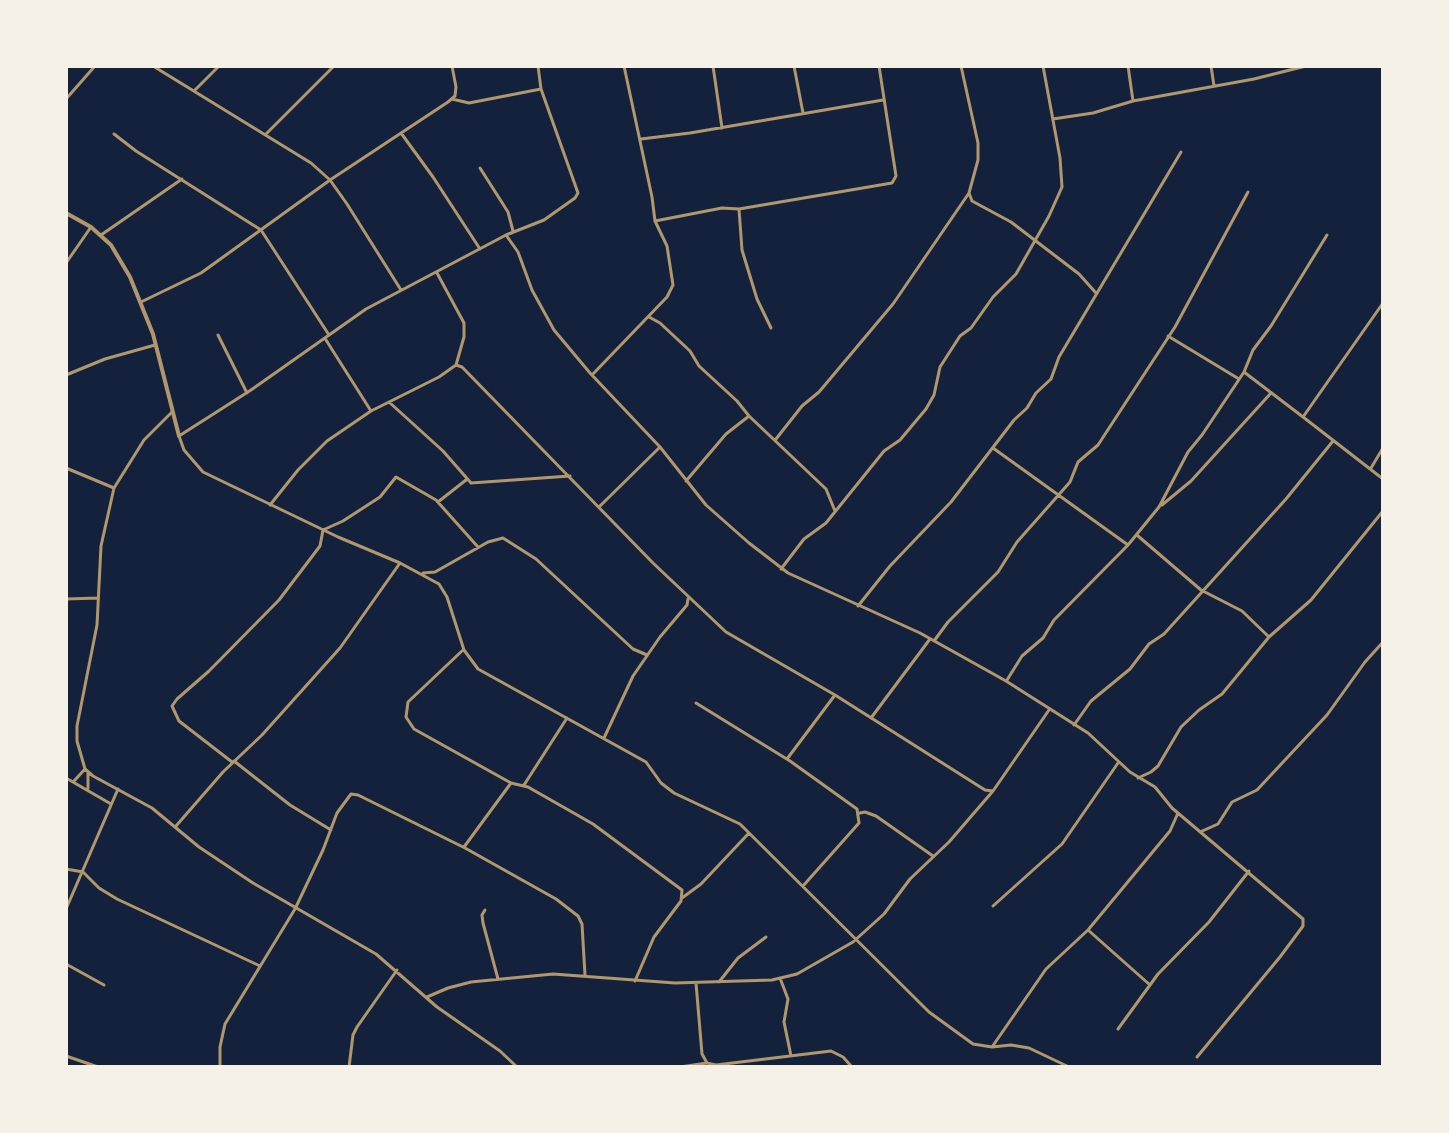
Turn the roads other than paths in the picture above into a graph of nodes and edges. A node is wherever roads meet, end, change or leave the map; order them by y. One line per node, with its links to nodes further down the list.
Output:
1 (95, 66): 20 (street)
2 (153, 66): 19 (street)
3 (219, 66): 19 (street)
4 (334, 66): 29 (street)
5 (452, 66): 21 (street)
6 (538, 66): 18 (street)
7 (624, 66): 30 (street)
8 (713, 66): 26 (street)
9 (794, 66): 24 (street)
10 (879, 66): 22 (street)
11 (961, 66): 36 (street)
12 (1043, 66): 25 (street)
13 (1128, 66): 23 (street)
14 (1211, 66): 17 (street)
15 (1306, 66): 16 (street)
16 (1296, 67): 17 (street)
17 (1214, 86): 23 (street)
18 (541, 89): 21 (street); 42 (street)
19 (195, 90): 29 (street)
20 (66, 99)
21 (452, 99): 27 (street)
22 (883, 100): 24 (street); 37 (street)
23 (1133, 101): 25 (street)
24 (803, 114): 26 (street)
25 (1053, 119): 46 (street)
26 (722, 128): 30 (street)
27 (401, 133): 34 (street); 47 (street)
28 (114, 134): 33 (street)
29 (266, 135): 34 (street)
30 (641, 139): 39 (street)
31 (1181, 152): 51 (street)
32 (480, 168): 42 (street)
33 (182, 179): 41 (street); 43 (street)
34 (330, 180): 41 (street); 50 (street)
35 (1248, 192): 57 (street)
36 (969, 193): 46 (street); 73 (street)
37 (739, 209): 39 (street); 55 (street)
38 (66, 213): 40 (street)
39 (655, 221): 54 (street)
40 (91, 227): 43 (street); 48 (street)
41 (261, 230): 52 (street); 58 (street)
42 (513, 232): 44 (street)
43 (101, 235): 52 (street)
44 (506, 235): 47 (street); 63 (street)
45 (1327, 235): 61 (street)
46 (1034, 241): 51 (street); 90 (street)
47 (480, 250): 49 (street)
48 (66, 263)
49 (437, 273): 50 (street); 60 (street)
50 (401, 290): 58 (street)
51 (1096, 293): 76 (street)
52 (141, 302): 59 (street)
53 (1383, 303): 71 (street)
54 (648, 317): 63 (street); 70 (street)
55 (771, 328)
56 (218, 335): 66 (street)
57 (1168, 336): 64 (street); 85 (street)
58 (327, 337): 66 (street); 68 (street)
59 (155, 345): 62 (street); 69 (street)
60 (456, 365): 67 (street); 80 (street)
61 (1244, 372): 64 (street); 65 (street)
62 (66, 375)
63 (592, 375): 75 (street)
64 (1239, 379): 89 (street)
65 (1271, 392): 71 (street); 89 (street)
66 (247, 393): 72 (street)
67 (389, 402): 68 (street); 82 (street)
68 (371, 411): 87 (street)
69 (172, 412): 72 (street); 84 (street)
70 (749, 416): 73 (street); 83 (street)
71 (1303, 417): 74 (street)
72 (179, 436): 87 (street)
73 (776, 439): 90 (street)
74 (1333, 441): 79 (street); 101 (street)
75 (660, 447): 83 (street); 88 (street)
76 (993, 448): 85 (street); 107 (street)
77 (1383, 448): 79 (street)
78 (66, 468): 84 (street)
79 (1371, 468): 81 (street)
80 (570, 476): 82 (street); 88 (street)
81 (1383, 479)
82 (466, 480): 86 (street)
83 (686, 481): 97 (street)
84 (114, 488): 103 (street)
85 (1060, 494): 94 (street); 109 (street)
86 (438, 502): 92 (street); 95 (street)
87 (270, 505): 92 (street)
88 (599, 507): 102 (street)
89 (1159, 507): 93 (street)
90 (835, 511): 97 (street)
91 (1383, 511): 108 (street)
92 (323, 530): 96 (street); 122 (street)
93 (1137, 534): 94 (street); 101 (street)
94 (1128, 545): 113 (street)
95 (478, 547): 98 (street); 112 (street)
96 (400, 563): 99 (street); 122 (street)
97 (781, 569): 107 (street)
98 (435, 572): 99 (street); 100 (street)
99 (421, 573): 100 (street)
100 (431, 579): 111 (street)
101 (1201, 590): 108 (street); 119 (street)
102 (688, 597): 105 (street); 106 (street)
103 (98, 598): 104 (street); 124 (street)
104 (66, 599)
105 (695, 604): 106 (street); 114 (street)
106 (687, 605): 112 (street)
107 (858, 606): 109 (street)
108 (1269, 637): 126 (street)
109 (932, 640): 113 (street); 118 (street)
110 (1383, 642): 140 (street)
111 (464, 650): 117 (street); 128 (street)
112 (647, 655): 120 (street)
113 (1006, 681): 116 (street)
114 (835, 695): 118 (street); 121 (street)
115 (696, 703): 121 (street)
116 (1049, 710): 119 (street); 133 (street)
117 (567, 718): 120 (street); 129 (street)
118 (871, 718): 132 (street)
119 (1074, 725): 123 (street)
120 (604, 738): 141 (street)
121 (787, 759): 136 (street)
122 (233, 762): 138 (street); 139 (street)
123 (1119, 762): 126 (street); 149 (street)
124 (86, 770): 127 (street); 130 (street); 131 (street)
125 (66, 778): 127 (street)
126 (1138, 778): 137 (street)
127 (74, 782): 130 (street)
128 (511, 783): 129 (street); 142 (street)
129 (524, 786): 148 (street)
130 (88, 789): 135 (street)
131 (118, 789): 135 (street); 138 (street)
132 (985, 790): 133 (street); 134 (street)
133 (993, 791): 134 (street)
134 (987, 798): 143 (street)
135 (112, 804): 146 (street)
136 (860, 813): 143 (street); 147 (street)
137 (1178, 813): 140 (street); 153 (street)
138 (176, 826): 151 (street)
139 (331, 830): 142 (street); 151 (street)
140 (1200, 832): 145 (street)
141 (749, 833): 147 (street); 148 (street)
142 (463, 847): 159 (street)
143 (933, 856): 155 (street)
144 (66, 869): 146 (street)
145 (1249, 871): 166 (street); 172 (street)
146 (83, 872): 150 (street); 157 (street)
147 (803, 886): 155 (street)
148 (682, 898): 162 (street)
149 (993, 906)
150 (66, 909)
151 (295, 909): 157 (street); 158 (street)
152 (485, 910): 161 (street)
153 (1088, 930): 166 (street); 169 (street)
154 (766, 937): 163 (street)
155 (857, 939): 160 (street); 169 (street)
156 (66, 964): 165 (street)
157 (260, 966): 176 (street)
158 (397, 970): 167 (street); 177 (street)
159 (585, 975): 161 (street); 162 (street)
160 (780, 978): 163 (street); 171 (street)
161 (498, 979): 167 (street)
162 (635, 981): 164 (street)
163 (719, 982): 164 (street)
164 (696, 983): 173 (street)
165 (104, 985)
166 (1150, 985): 168 (street)
167 (427, 997): 178 (street)
168 (1118, 1029)
169 (992, 1047): 181 (street)
170 (66, 1056): 175 (street)
171 (791, 1056): 174 (street); 180 (street)
172 (1197, 1057)
173 (707, 1063): 174 (street); 179 (street)
174 (744, 1064)
175 (98, 1067)
176 (220, 1067)
177 (349, 1067)
178 (517, 1067)
179 (680, 1067)
180 (852, 1067)
181 (1069, 1067)

